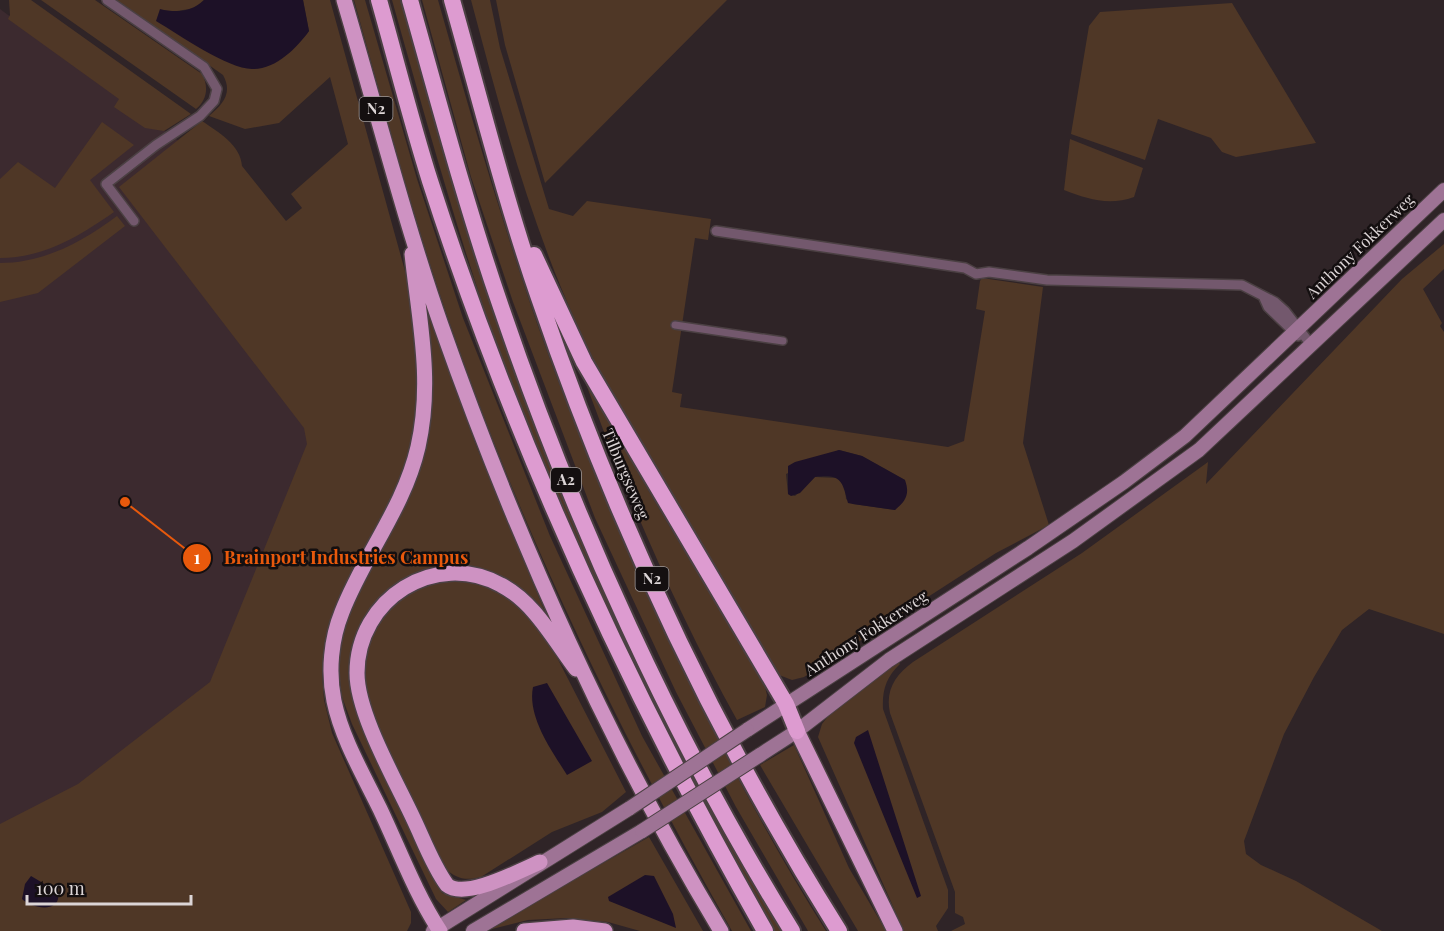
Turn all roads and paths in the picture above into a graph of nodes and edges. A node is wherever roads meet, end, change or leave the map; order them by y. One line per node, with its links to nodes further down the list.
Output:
1 (107, 0): 10 (street)
2 (344, 0): 8 (highway, N2)
3 (379, 0): 25 (highway, A2)
4 (410, 0): 26 (highway, A2)
5 (452, 0): 7 (highway, Tilburgseweg / N2)
6 (1444, 190): 13 (main road, Anthony Fokkerweg)
7 (510, 206): 17 (highway, N2); 27 (highway, Tilburgseweg / N2)
8 (408, 218): 16 (highway, N2); 20 (highway, N2)
9 (1444, 220): 15 (main road)
10 (134, 221)
11 (716, 231): 13 (street)
12 (675, 325): 14 (street)
13 (1297, 330): 15 (street); 17 (main road, Anthony Fokkerweg)
14 (783, 341)
15 (1312, 346): 18 (main road)
16 (592, 691): 19 (highway, N2); 24 (highway, N2)
17 (786, 704): 18 (highway); 19 (main road, Anthony Fokkerweg, bridge)
18 (797, 731): 21 (main road, bridge); 28 (highway)
19 (540, 862): 20 (main road, Anthony Fokkerweg)
20 (437, 930)
21 (473, 931)
22 (524, 931): 23 (highway)
23 (605, 931)
24 (721, 931)
25 (765, 931)
26 (792, 931)
27 (838, 931)
28 (895, 931)

